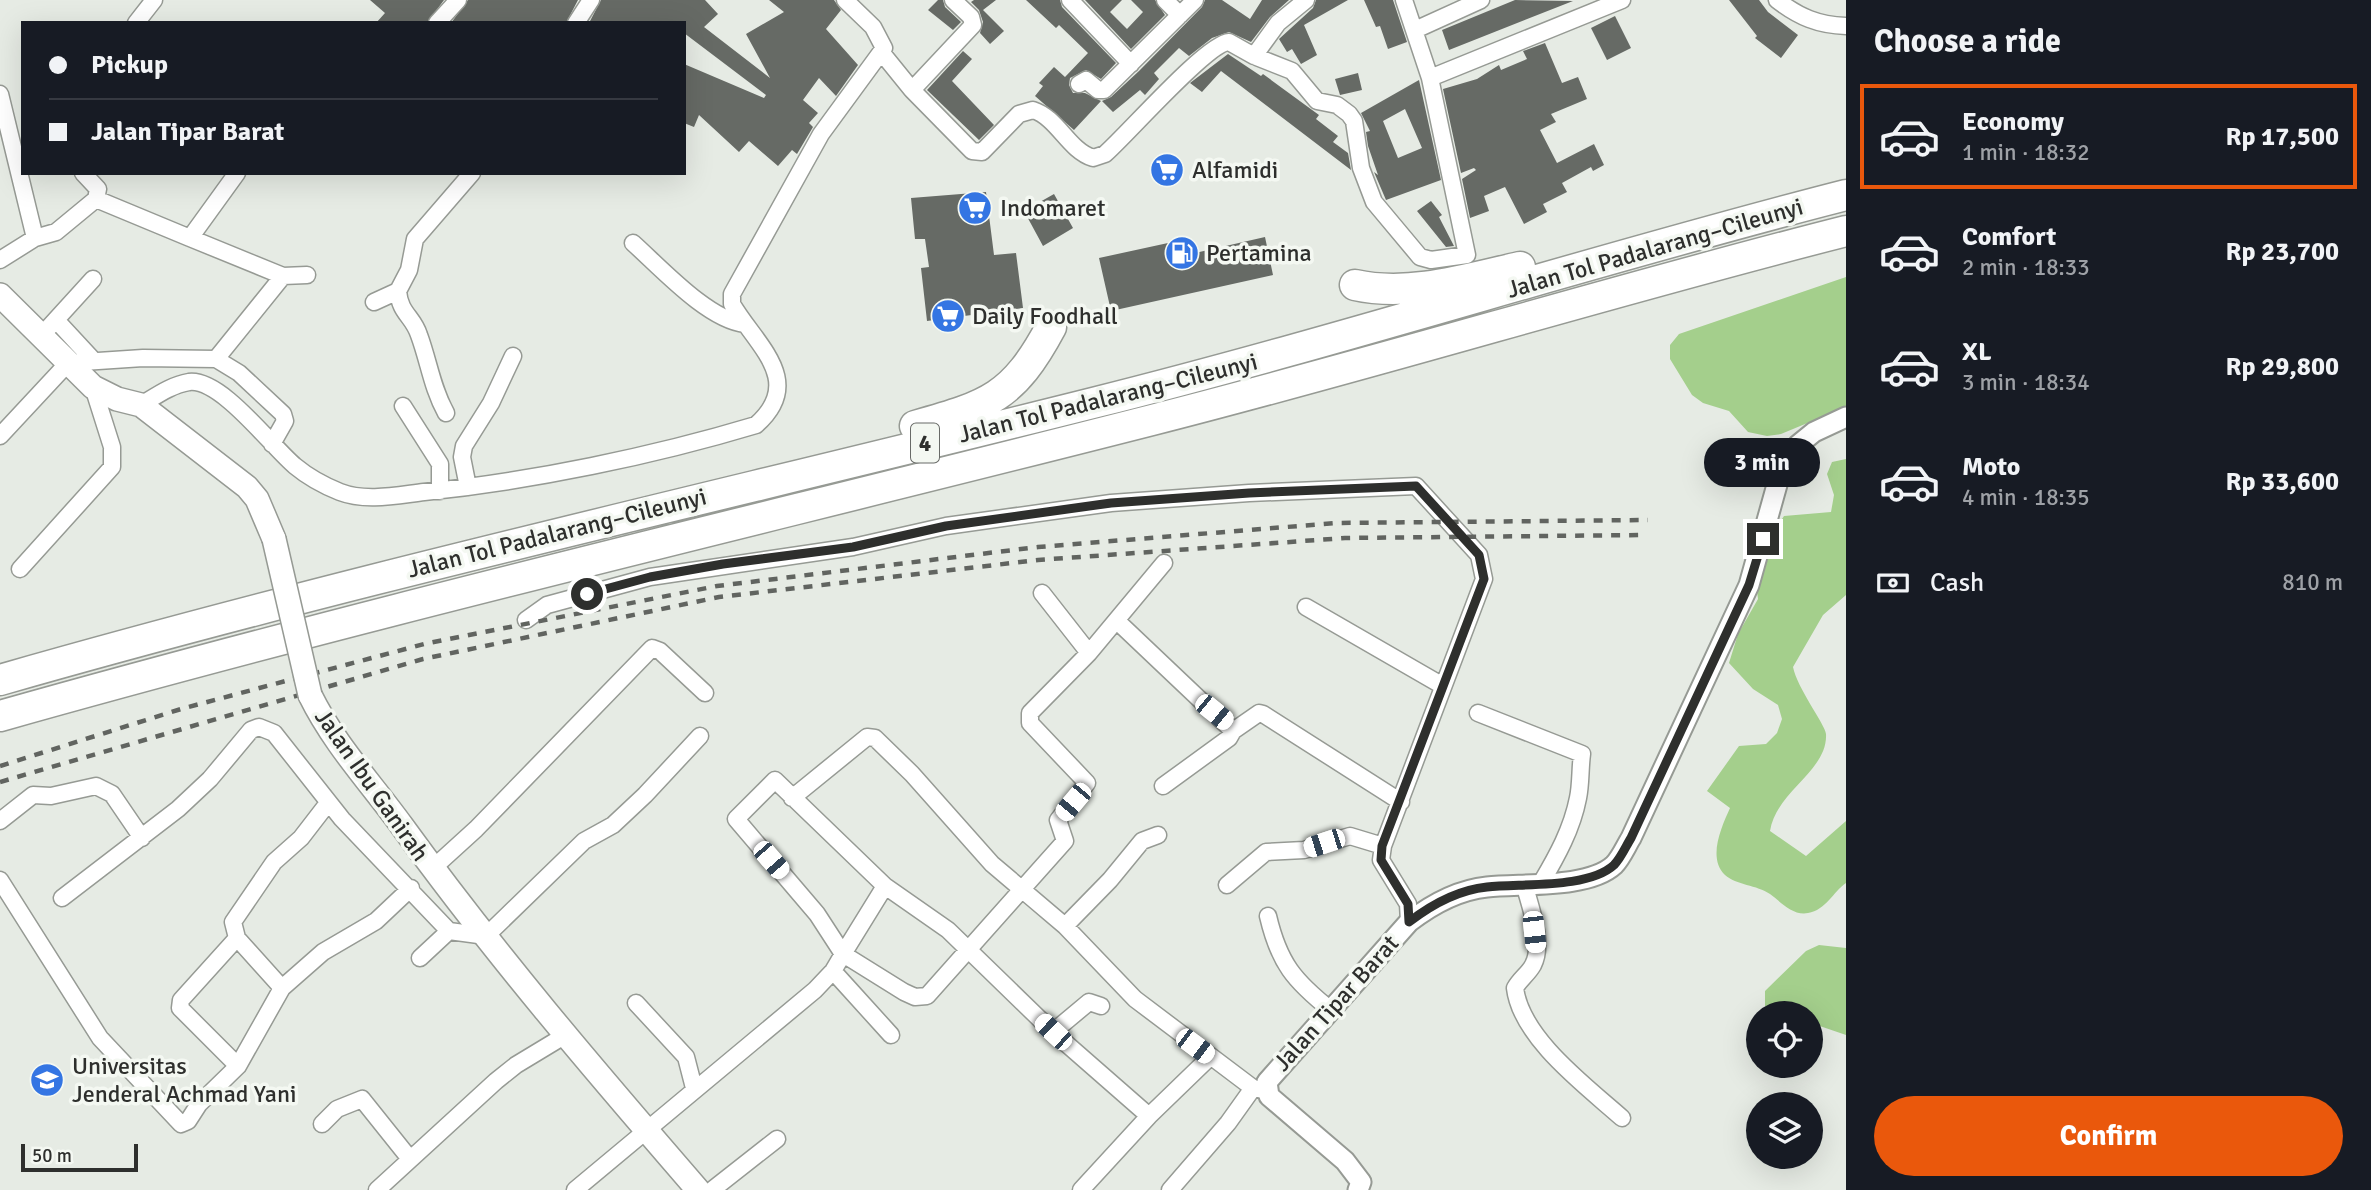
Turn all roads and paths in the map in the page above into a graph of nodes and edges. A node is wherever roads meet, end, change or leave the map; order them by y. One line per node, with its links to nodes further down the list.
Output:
1 (154, 0): 15 (street)
2 (458, 0): 16 (street)
3 (591, 0): 17 (street)
4 (845, 0): 20 (street)
5 (953, 0): 25 (street)
6 (1070, 0): 22 (street)
7 (1165, 0): 14 (street)
8 (1195, 0): 14 (street)
9 (1306, 0): 21 (street)
10 (1404, 0): 19 (street)
11 (1480, 0): 19 (street)
12 (1622, 0): 23 (street)
13 (1777, 0): 18 (street)
14 (1180, 15): 22 (street)
15 (138, 21)
16 (439, 21)
17 (577, 21)
18 (1846, 26)
19 (1415, 30): 23 (street)
20 (882, 53): 25 (street); 47 (street)
21 (1254, 56): 23 (street); 25 (street)
22 (1131, 64): 24 (street)
23 (1430, 78)
24 (1079, 84)
25 (912, 90)
26 (0, 94): 27 (street)
27 (21, 173)
28 (21, 175): 36 (street)
29 (85, 175): 33 (street)
30 (236, 175): 37 (street)
31 (470, 175): 44 (street)
32 (1846, 195): 35 (highway, Jalan Tol Padalarang–Cileunyi / 4)
33 (96, 199): 36 (street); 37 (street)
34 (1846, 231): 75 (highway, Jalan Tol Padalarang–Cileunyi / 4)
35 (1696, 237): 43 (highway); 63 (highway, Jalan Tol Padalarang–Cileunyi / 4)
36 (35, 238): 39 (street)
37 (190, 239): 41 (street)
38 (633, 243): 47 (street)
39 (0, 260)
40 (307, 275): 41 (street)
41 (283, 276): 51 (street)
42 (93, 279): 48 (street)
43 (1355, 285)
44 (398, 292): 46 (street); 57 (street)
45 (0, 295): 48 (main road, Jalan Ibu Ganirah)
46 (374, 302)
47 (746, 324): 61 (street)
48 (49, 327): 52 (street); 53 (main road, Jalan Ibu Ganirah)
49 (1051, 327): 63 (highway)
50 (513, 356): 61 (street)
51 (216, 359): 52 (street); 60 (street)
52 (94, 361): 53 (street)
53 (68, 363): 54 (main road, Jalan Ibu Ganirah); 59 (street)
54 (93, 387): 55 (main road, Jalan Ibu Ganirah); 65 (street)
55 (141, 405): 60 (street); 86 (main road, Jalan Ibu Ganirah, bridge)
56 (403, 406): 62 (street)
57 (446, 413)
58 (1846, 417): 89 (street, Jalan Tipar Barat)
59 (0, 436)
60 (272, 444): 62 (street)
61 (468, 487): 62 (street)
62 (440, 491)
63 (724, 492): 71 (highway, Jalan Tol Padalarang–Cileunyi / 4)
64 (1164, 563): 69 (street)
65 (20, 569)
66 (1042, 593): 70 (street)
67 (1306, 607): 72 (street)
68 (526, 620): 72 (street)
69 (1117, 621): 70 (street); 76 (street)
70 (1089, 653): 92 (street)
71 (0, 680)
72 (1443, 686): 80 (street)
73 (705, 693): 86 (street)
74 (1478, 713): 89 (street)
75 (0, 716)
76 (1233, 731): 78 (street); 80 (street)
77 (700, 736): 98 (street)
78 (1163, 786)
79 (792, 798): 90 (street); 92 (street); 101 (street)
80 (1401, 802): 85 (street)
81 (328, 803): 84 (street); 91 (street); 99 (street)
82 (0, 821): 84 (street)
83 (1158, 835): 96 (street)
84 (142, 838): 93 (street)
85 (1382, 846): 88 (street); 95 (street)
86 (432, 869): 98 (main road, Jalan Ibu Ganirah)
87 (0, 880): 112 (street)
88 (1227, 885)
89 (1533, 885): 95 (street, Jalan Tipar Barat); 116 (street)
90 (885, 886): 100 (street); 101 (street)
91 (411, 888): 97 (street); 104 (street)
92 (1020, 890): 96 (street); 100 (street)
93 (62, 898)
94 (1268, 916): 107 (street)
95 (1409, 922): 107 (street, Jalan Tipar Barat)
96 (1065, 926): 111 (street)
97 (449, 931): 98 (street); 102 (street)
98 (486, 936): 110 (main road, Jalan Ibu Ganirah)
99 (237, 938): 104 (street); 112 (street)
100 (968, 951): 101 (street); 108 (street)
101 (843, 954): 103 (street)
102 (420, 958)
103 (833, 971): 109 (street); 113 (street)
104 (282, 988): 112 (street)
105 (636, 1003): 113 (street)
106 (1101, 1006): 108 (street)
107 (1332, 1011): 114 (street, Jalan Tipar Barat)
108 (1053, 1032): 115 (street)
109 (891, 1035)
110 (565, 1036): 118 (main road, Jalan Ibu Ganirah); 120 (street)
111 (1210, 1057): 114 (street); 115 (street)
112 (238, 1066)
113 (694, 1088): 118 (street)
114 (1260, 1089): 121 (street, Jalan Tipar Barat); 127 (street)
115 (1149, 1116): 126 (street)
116 (1622, 1118)
117 (322, 1124): 120 (street)
118 (644, 1130): 123 (street); 124 (main road, Jalan Ibu Ganirah)
119 (777, 1139): 125 (street)
120 (410, 1159): 122 (street)
121 (1362, 1188)
122 (377, 1190)
123 (575, 1190)
124 (698, 1190)
125 (712, 1190)
126 (1081, 1190)
127 (1170, 1190)

